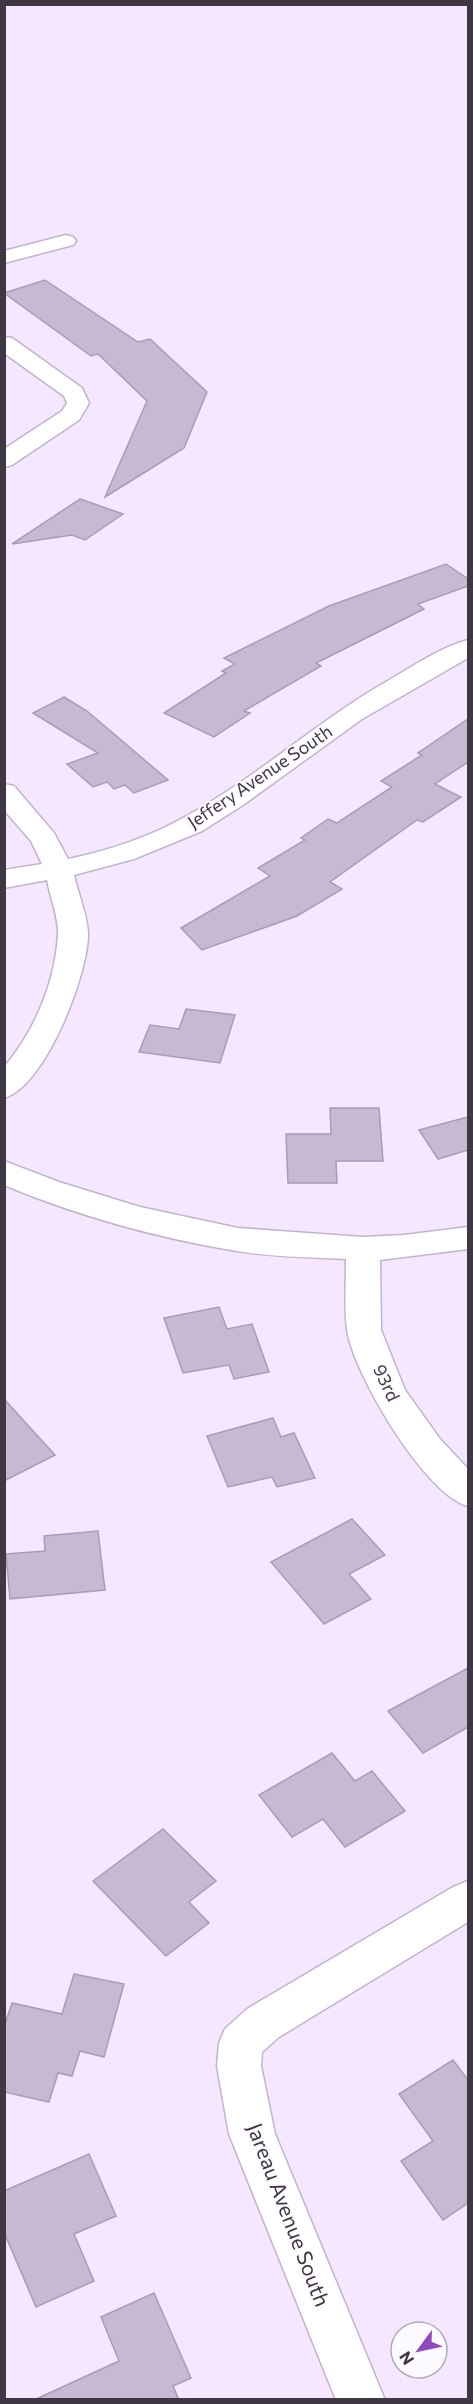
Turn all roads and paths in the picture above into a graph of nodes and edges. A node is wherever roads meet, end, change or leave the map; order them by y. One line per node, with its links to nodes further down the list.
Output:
1 (66, 241): 2 (street)
2 (4, 257)
3 (4, 343): 4 (street)
4 (4, 460)
5 (468, 648): 7 (street, Jeffery Avenue South)
6 (4, 792): 7 (street)
7 (59, 871): 8 (street, Jeffery Avenue South); 9 (street)
8 (4, 879)
9 (4, 1088)
10 (4, 1172): 12 (street)
11 (468, 1238): 12 (street)
12 (363, 1249): 13 (street, 93rd)
13 (468, 1492)
14 (468, 1900): 15 (street, Jareau Avenue South)
15 (361, 2400)

